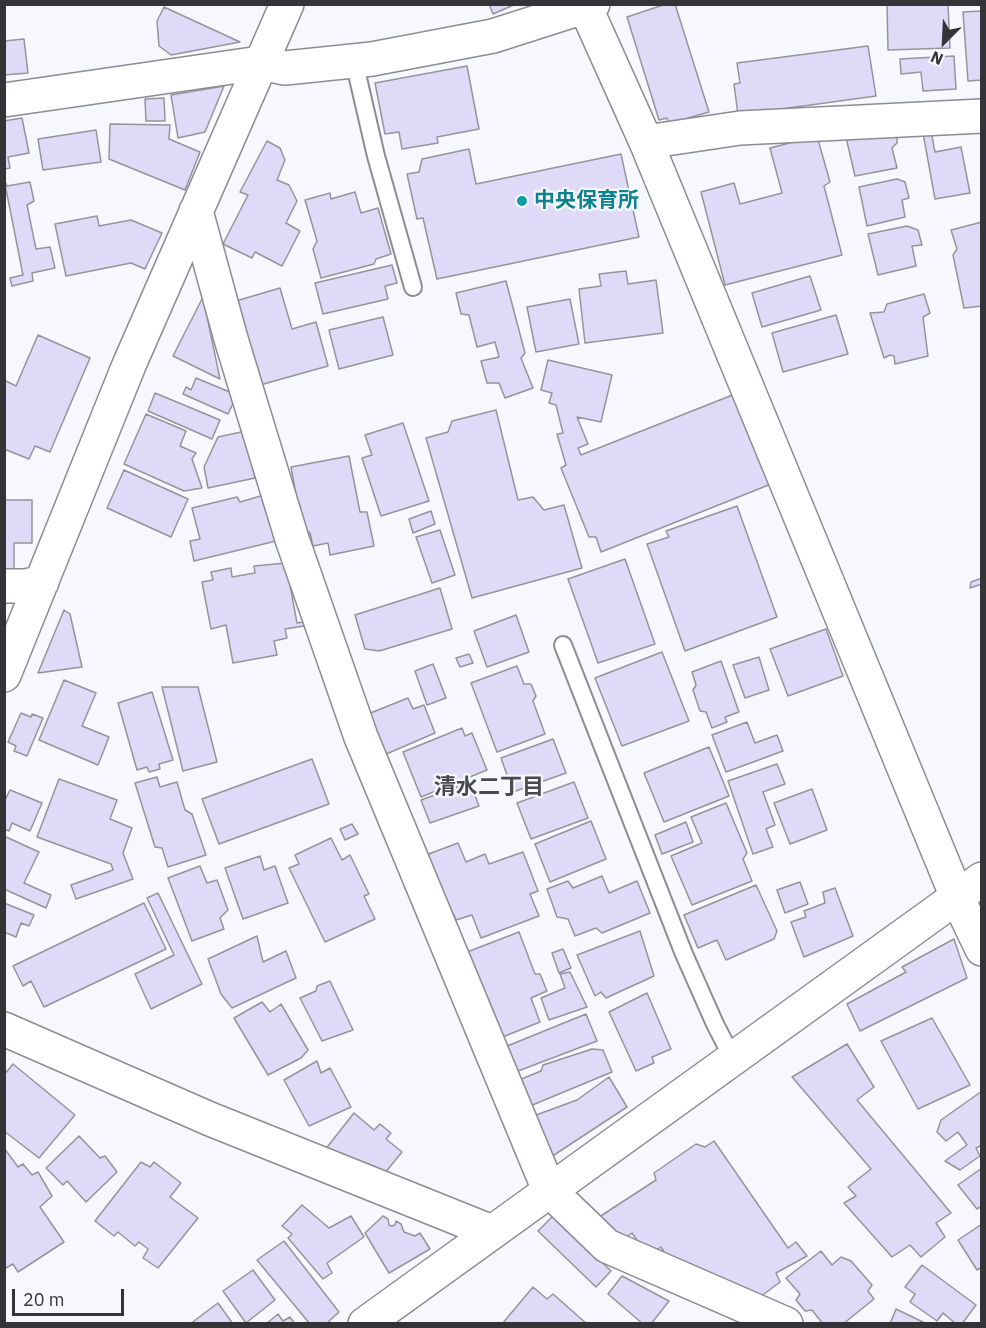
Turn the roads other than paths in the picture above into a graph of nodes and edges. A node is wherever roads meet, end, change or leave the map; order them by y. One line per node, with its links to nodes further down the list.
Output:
1 (287, 4): 4 (street)
2 (587, 5): 3 (street); 7 (street)
3 (354, 61): 4 (street); 9 (lane)
4 (260, 63): 5 (street); 8 (street)
5 (4, 100)
6 (981, 116): 7 (street)
7 (646, 142): 14 (street)
8 (196, 211): 10 (street); 18 (street)
9 (413, 287)
10 (42, 582): 11 (street); 13 (street)
11 (4, 586)
12 (563, 645): 17 (lane)
13 (4, 675)
14 (969, 888): 15 (street); 17 (street)
15 (981, 949)
16 (4, 1029): 19 (street)
17 (732, 1057): 18 (street)
18 (549, 1190): 19 (street); 21 (street)
19 (492, 1232): 20 (street)
20 (365, 1323)
21 (786, 1323)

